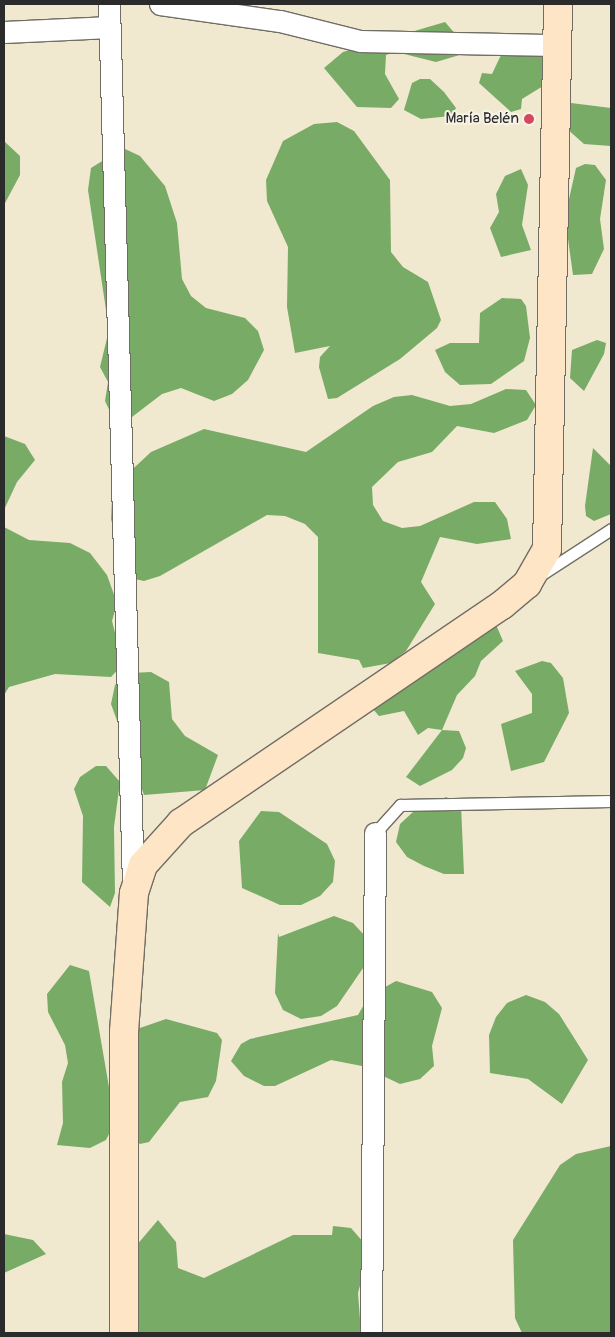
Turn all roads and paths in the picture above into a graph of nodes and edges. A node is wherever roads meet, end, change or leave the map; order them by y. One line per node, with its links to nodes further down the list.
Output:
1 (109, 4): 4 (street)
2 (160, 4): 6 (street)
3 (558, 4): 6 (street)
4 (110, 27): 5 (street); 11 (street)
5 (4, 32)
6 (557, 45): 8 (street)
7 (611, 529): 8 (lane)
8 (528, 584): 11 (street)
9 (611, 800): 10 (lane)
10 (375, 833): 13 (street)
11 (134, 893): 12 (street)
12 (124, 1333)
13 (371, 1333)

